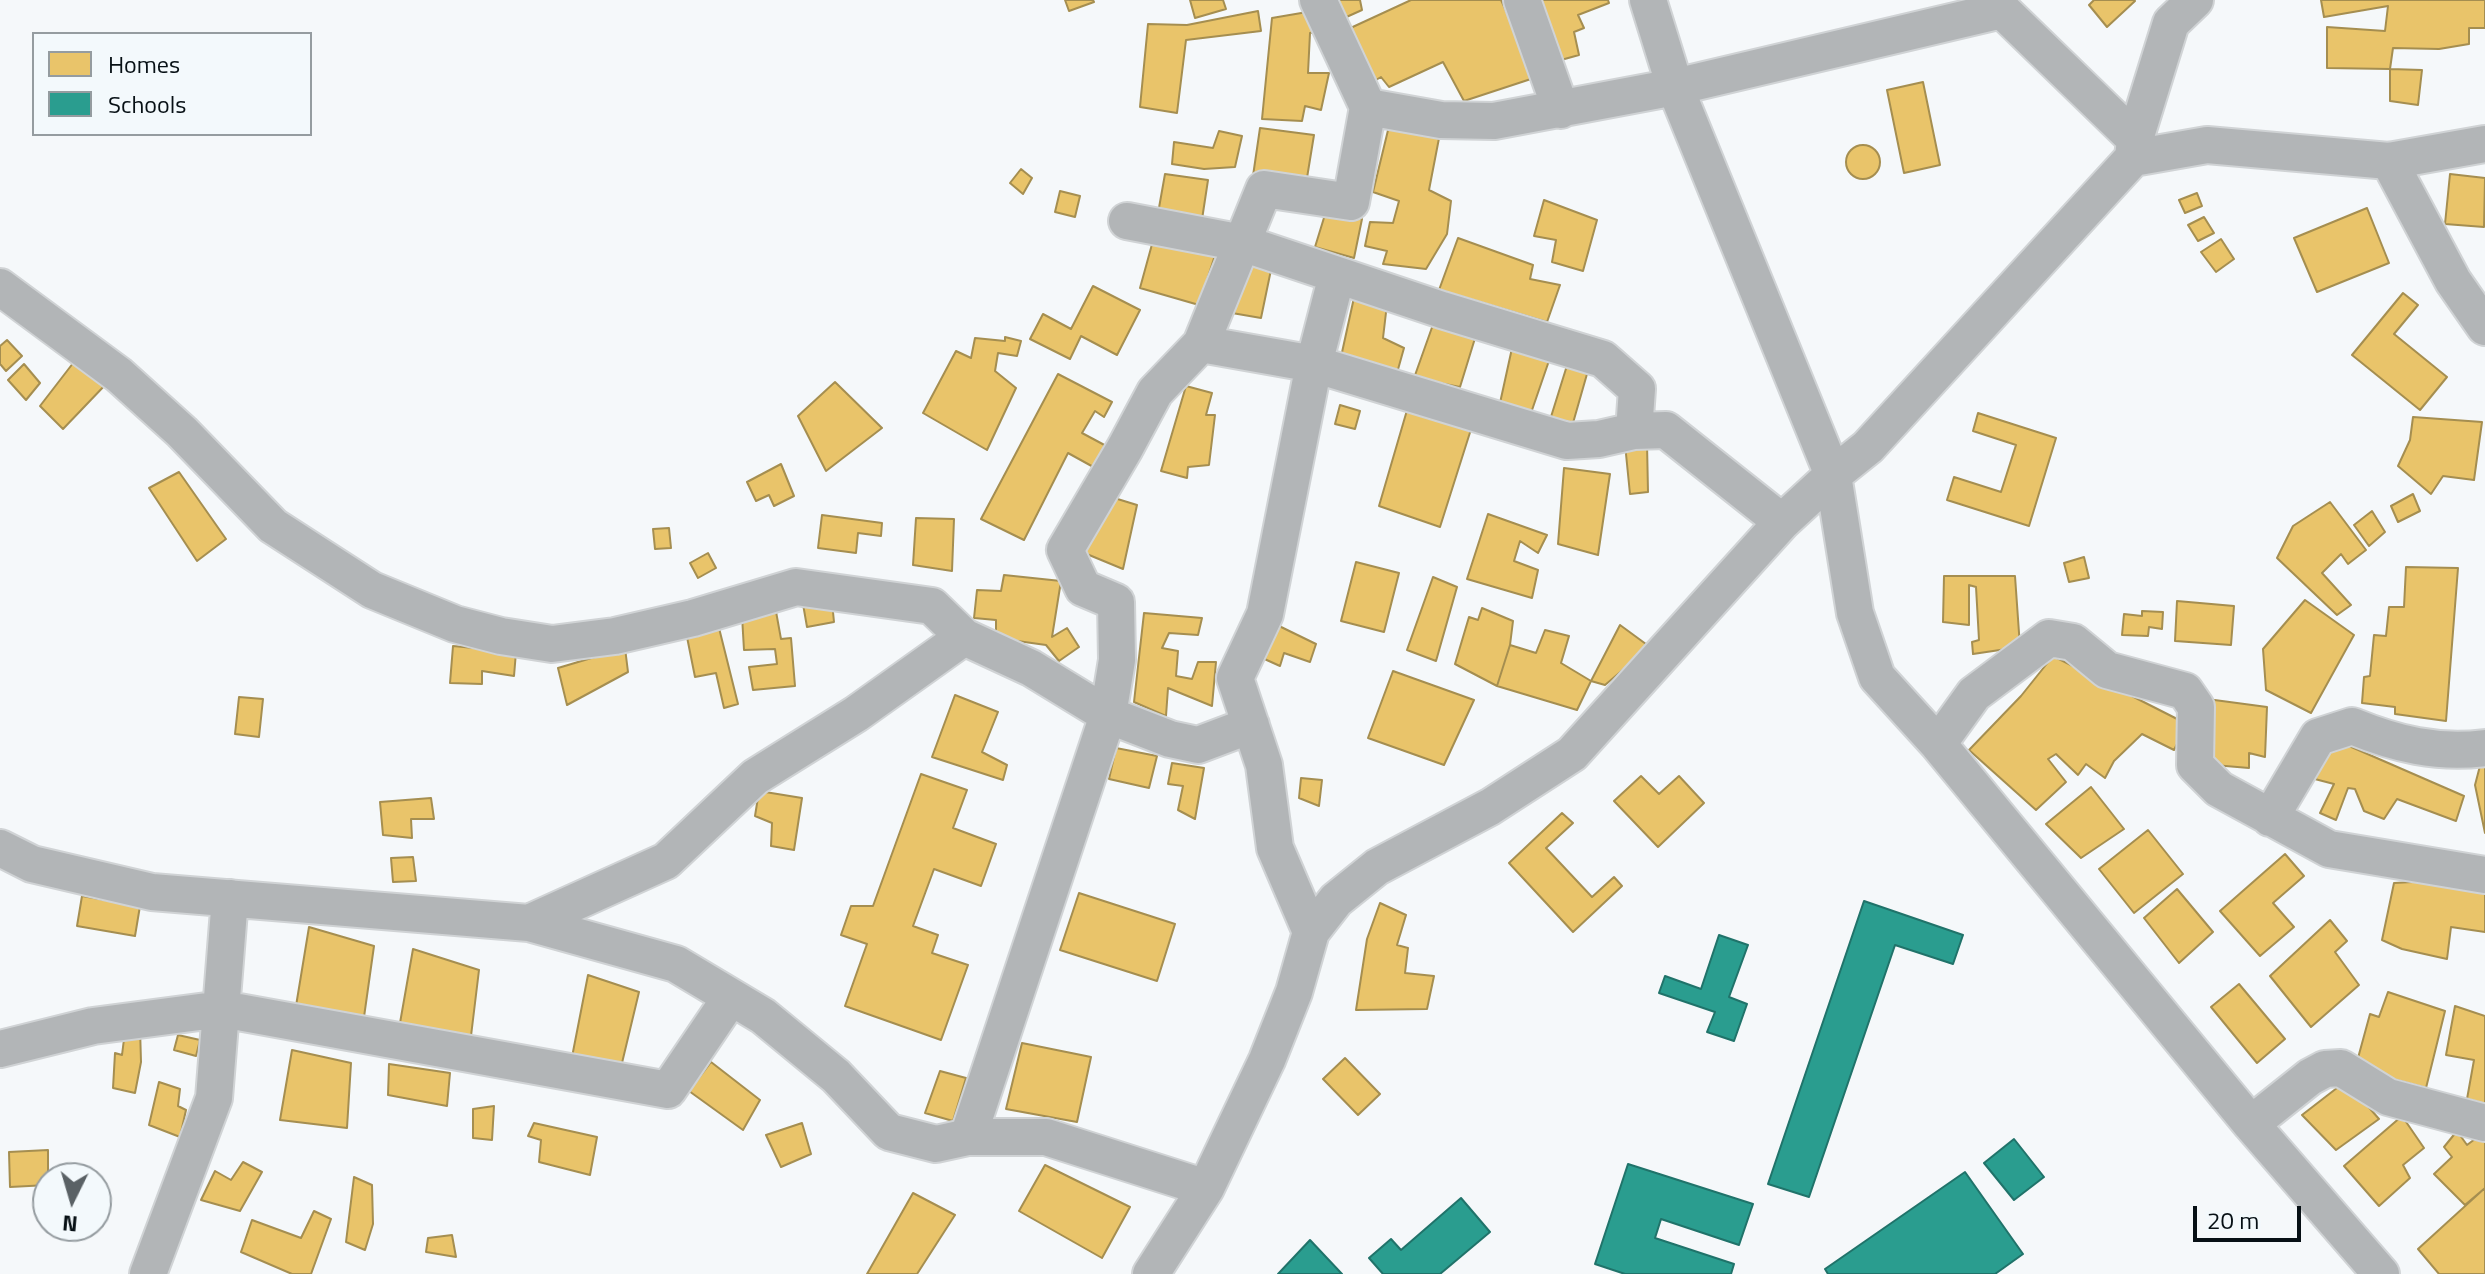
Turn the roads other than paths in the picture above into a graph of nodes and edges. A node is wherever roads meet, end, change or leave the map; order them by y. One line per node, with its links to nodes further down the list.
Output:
1 (1318, 0): 7 (street)
2 (1522, 0): 8 (street)
3 (2195, 0): 10 (street)
4 (1651, 4): 6 (street)
5 (2000, 5): 6 (street); 10 (street)
6 (1675, 87): 8 (street); 20 (street)
7 (1368, 107): 8 (street); 13 (street)
8 (1561, 110)
9 (2485, 144): 11 (street)
10 (2134, 148): 11 (street); 20 (street)
11 (2389, 161): 16 (street)
12 (1127, 221): 13 (street)
13 (1242, 243): 14 (street); 17 (street)
14 (1337, 275): 18 (street); 19 (street)
15 (0, 287): 22 (street)
16 (2485, 327)
17 (1201, 344): 18 (street); 23 (street)
18 (1314, 364): 19 (street); 24 (street)
19 (1634, 431): 21 (street)
20 (1833, 475): 21 (street); 25 (street)
21 (1782, 522): 32 (street)
22 (964, 637): 23 (street); 31 (street)
23 (1108, 715): 24 (street); 38 (street)
24 (1251, 725): 32 (street)
25 (1938, 744): 27 (street); 37 (street)
26 (2485, 748): 27 (street)
27 (2270, 818): 29 (street)
28 (0, 848): 30 (street)
29 (2485, 875)
30 (230, 898): 31 (street); 34 (street)
31 (529, 923): 33 (street)
32 (1311, 932): 39 (street)
33 (731, 997): 34 (street); 38 (street)
34 (222, 1009): 35 (street); 40 (street)
35 (0, 1049)
36 (2485, 1123): 37 (street)
37 (2251, 1124): 42 (street)
38 (968, 1137): 39 (street)
39 (1206, 1188): 41 (street)
40 (148, 1274)
41 (1151, 1274)
42 (2381, 1274)

